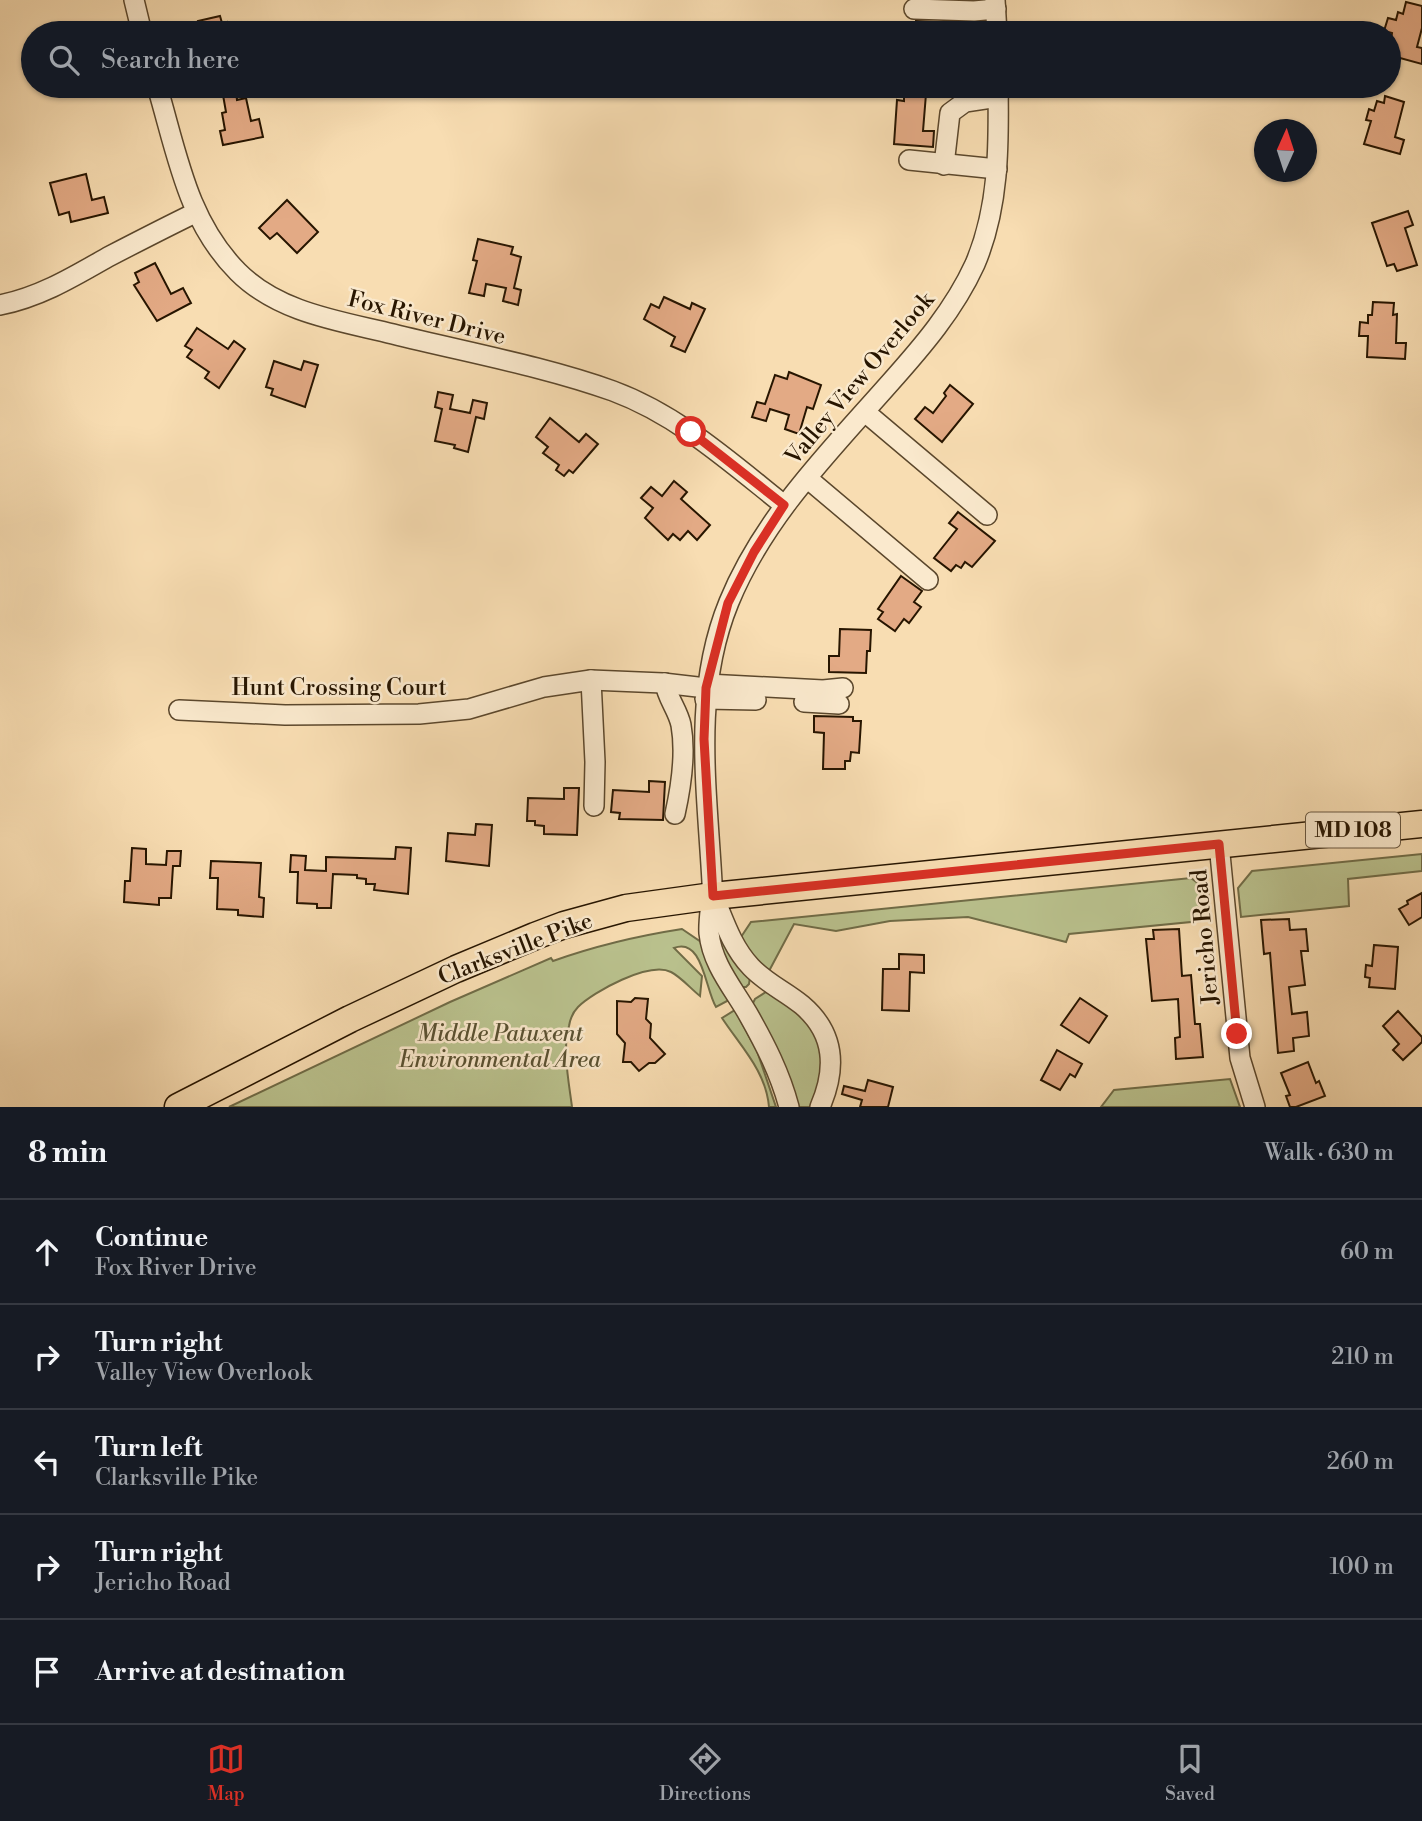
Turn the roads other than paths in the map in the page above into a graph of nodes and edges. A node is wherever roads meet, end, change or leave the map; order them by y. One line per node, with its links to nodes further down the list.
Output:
1 (134, 0): 4 (street)
2 (996, 4): 3 (street)
3 (914, 9)
4 (139, 21)
5 (161, 98): 11 (street, Fox River Drive)
6 (977, 98): 9 (street)
7 (998, 98): 10 (street, Valley View Overlook)
8 (909, 160): 9 (street)
9 (944, 165): 10 (street)
10 (996, 169): 13 (street, Valley View Overlook)
11 (195, 213): 12 (street); 15 (street, Fox River Drive)
12 (0, 305)
13 (864, 412): 14 (street, Valley View Overlook); 16 (street)
14 (807, 478): 15 (street, Valley View Overlook); 17 (street)
15 (784, 505): 20 (street, Valley View Overlook)
16 (987, 515)
17 (928, 580)
18 (591, 680): 19 (street, Hunt Crossing Court); 22 (street, Hunt Crossing Court); 23 (street)
19 (665, 683): 20 (street, Hunt Crossing Court); 24 (street)
20 (706, 690): 21 (street, Hunt Crossing Court); 27 (street, Valley View Overlook)
21 (841, 696)
22 (179, 710)
23 (594, 806)
24 (675, 814)
25 (1422, 824): 26 (main road, Clarksville Pike / MD 108)
26 (1219, 844): 27 (main road, Clarksville Pike / MD 108); 33 (street, Jericho Road)
27 (713, 896): 28 (street); 29 (street); 30 (main road, Clarksville Pike / MD 108)
28 (765, 981): 29 (street); 32 (street)
29 (740, 999): 31 (street)
30 (178, 1107)
31 (789, 1107)
32 (820, 1107)
33 (1255, 1107)

